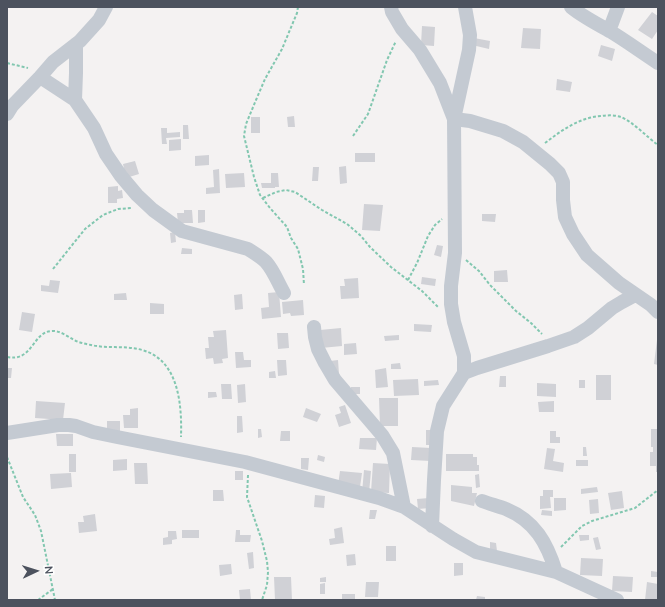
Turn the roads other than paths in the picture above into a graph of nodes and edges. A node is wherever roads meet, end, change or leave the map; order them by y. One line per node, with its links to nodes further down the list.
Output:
1 (106, 7): 7 (street)
2 (391, 7): 12 (street)
3 (465, 7): 12 (street)
4 (570, 7): 6 (street)
5 (618, 7): 6 (street)
6 (610, 31): 8 (street)
7 (76, 44): 9 (street); 10 (street)
8 (658, 63)
9 (40, 77): 10 (street); 11 (street)
10 (75, 100): 13 (street)
11 (7, 114)
12 (454, 119): 14 (street); 17 (street)
13 (284, 293)
14 (636, 295): 15 (street); 17 (street)
15 (658, 312)
16 (314, 327): 20 (street)
17 (464, 373): 21 (street)
18 (7, 433): 20 (street)
19 (482, 501): 22 (street)
20 (404, 507): 21 (street)
21 (432, 526): 22 (street)
22 (556, 572): 23 (street)
23 (617, 600)

